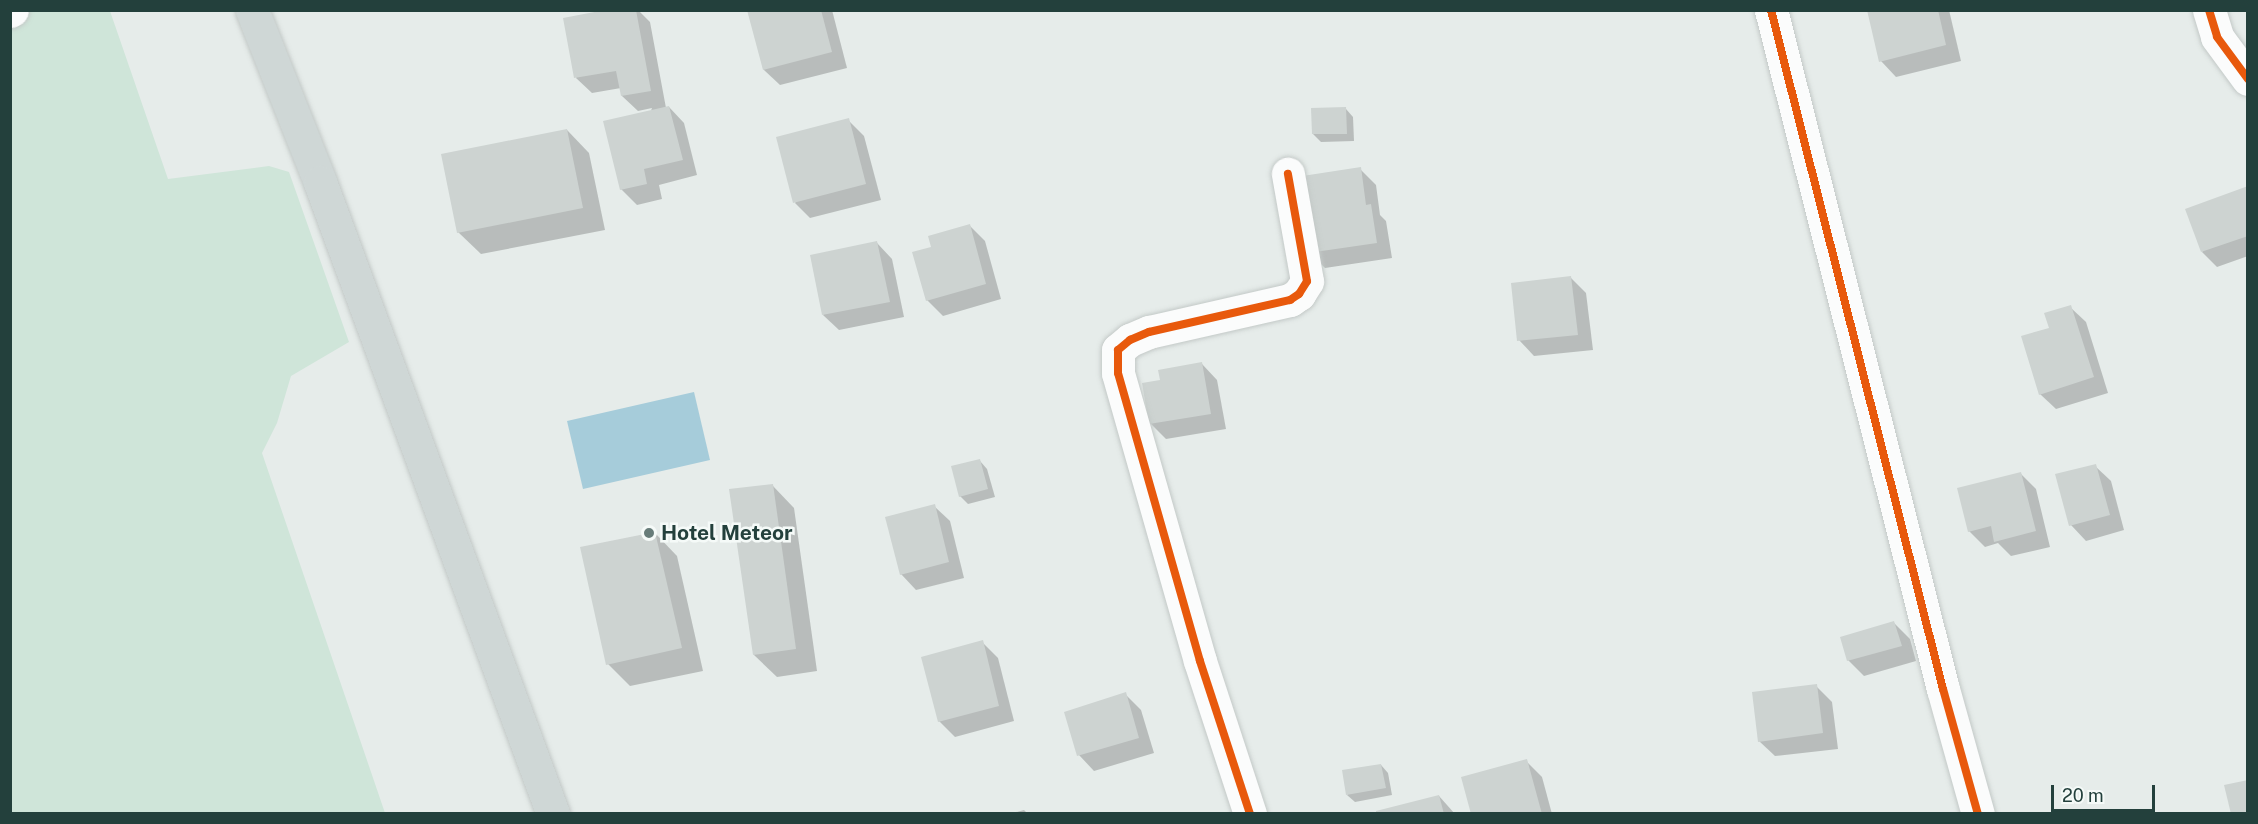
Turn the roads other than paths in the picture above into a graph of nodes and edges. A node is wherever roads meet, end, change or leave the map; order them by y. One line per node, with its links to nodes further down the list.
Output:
1 (252, 10): 6 (main road)
2 (1771, 10): 8 (street)
3 (2210, 10): 4 (street)
4 (2247, 79)
5 (1288, 174): 7 (street)
6 (553, 813)
7 (1250, 813)
8 (1978, 813)

